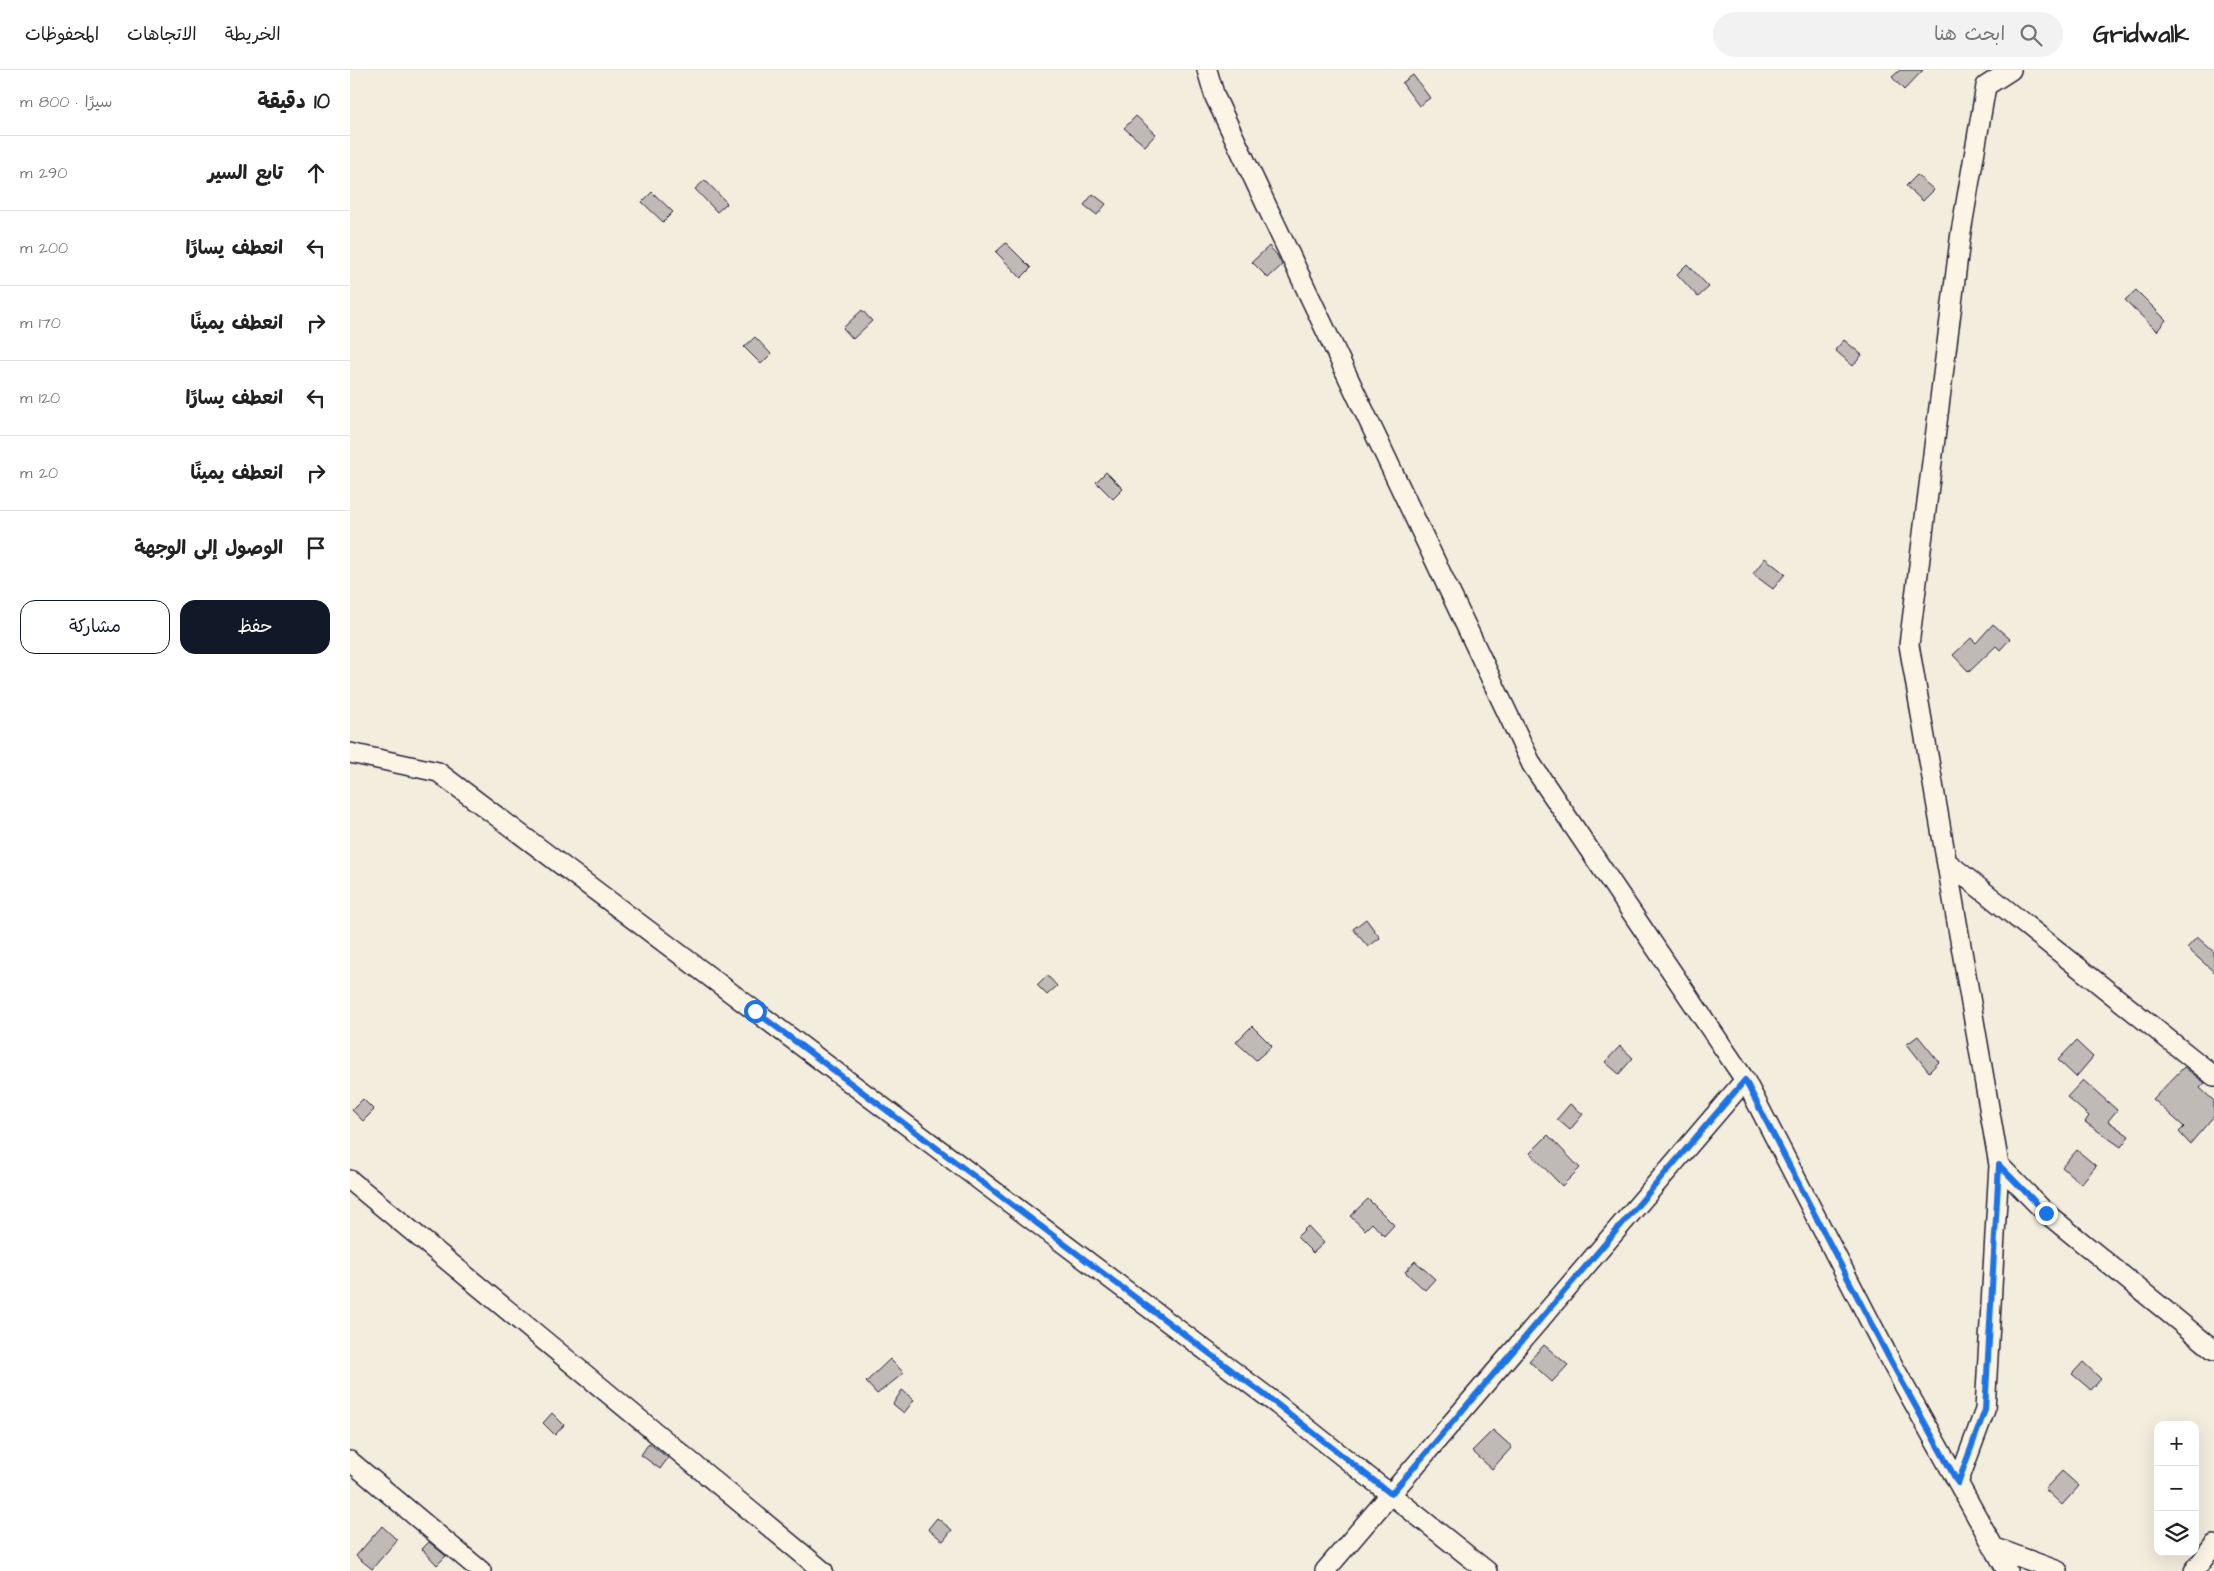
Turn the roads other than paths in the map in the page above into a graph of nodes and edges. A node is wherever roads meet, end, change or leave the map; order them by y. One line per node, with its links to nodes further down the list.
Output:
1 (1207, 70): 6 (street)
2 (2010, 70): 4 (street)
3 (350, 754): 12 (street)
4 (1946, 862): 5 (street); 7 (street)
5 (2214, 1076)
6 (1745, 1080): 11 (street); 12 (street)
7 (1999, 1165): 9 (street); 11 (street)
8 (350, 1180): 16 (street)
9 (2214, 1350)
10 (350, 1461): 15 (street)
11 (1958, 1483): 14 (street)
12 (1391, 1494): 17 (street); 18 (street)
13 (2214, 1545): 21 (street)
14 (1994, 1547): 19 (street); 20 (street)
15 (481, 1571)
16 (823, 1571)
17 (1325, 1571)
18 (1487, 1571)
19 (2007, 1571)
20 (2058, 1571)
21 (2194, 1571)

